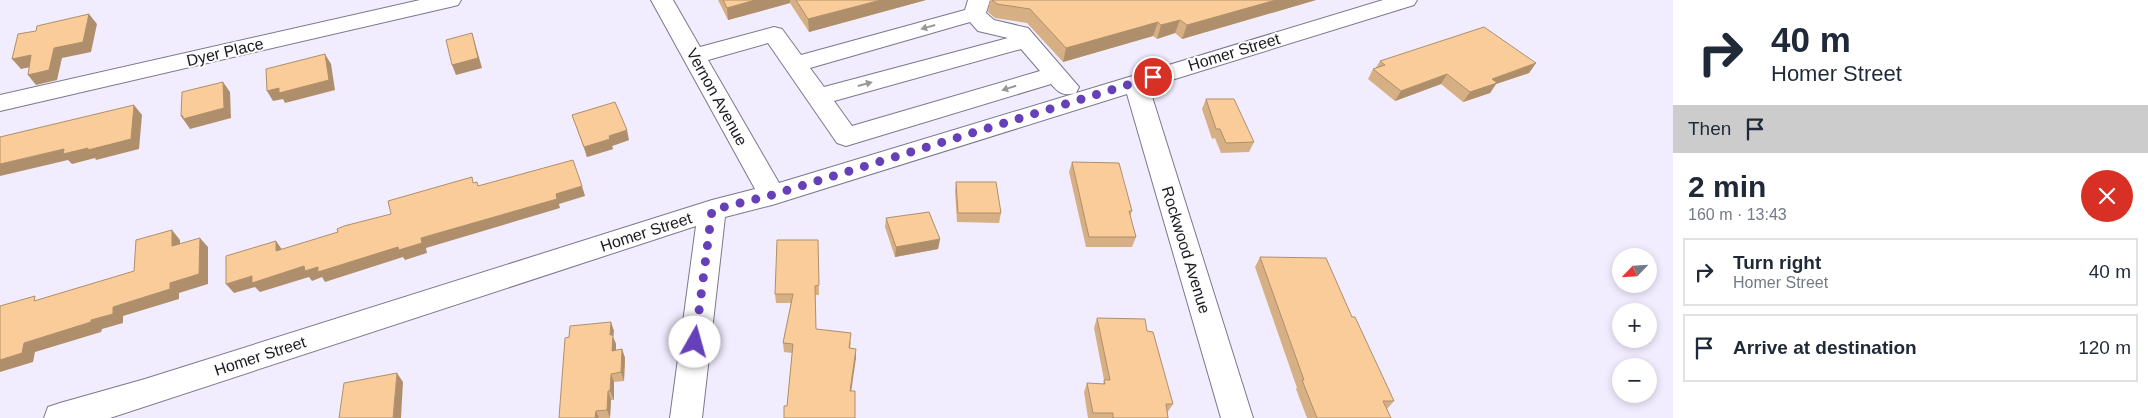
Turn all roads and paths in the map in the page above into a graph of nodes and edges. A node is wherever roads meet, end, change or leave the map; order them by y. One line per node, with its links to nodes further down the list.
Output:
1 (450, 0): 12 (street, Dyer Place)
2 (662, 0): 6 (street, Vernon Avenue)
3 (1406, 0): 9 (street, Homer Street)
4 (977, 7): 5 (street); 7 (street, one-way to 7)
5 (1027, 40): 8 (street); 10 (street, one-way to 5)
6 (694, 56): 7 (street); 13 (street, Vernon Avenue)
7 (795, 64): 10 (street)
8 (1056, 74): 10 (street, one-way to 10); 11 (street)
9 (1135, 82): 11 (street, Homer Street); 18 (street, Rockwood Avenue)
10 (818, 97)
11 (1078, 100): 13 (street, Homer Street)
12 (0, 103)
13 (772, 195): 14 (street, Homer Street)
14 (712, 210): 15 (street, Homer Street); 17 (street)
15 (138, 405): 16 (street, Homer Street)
16 (60, 418)
17 (686, 418)
18 (1237, 418)

